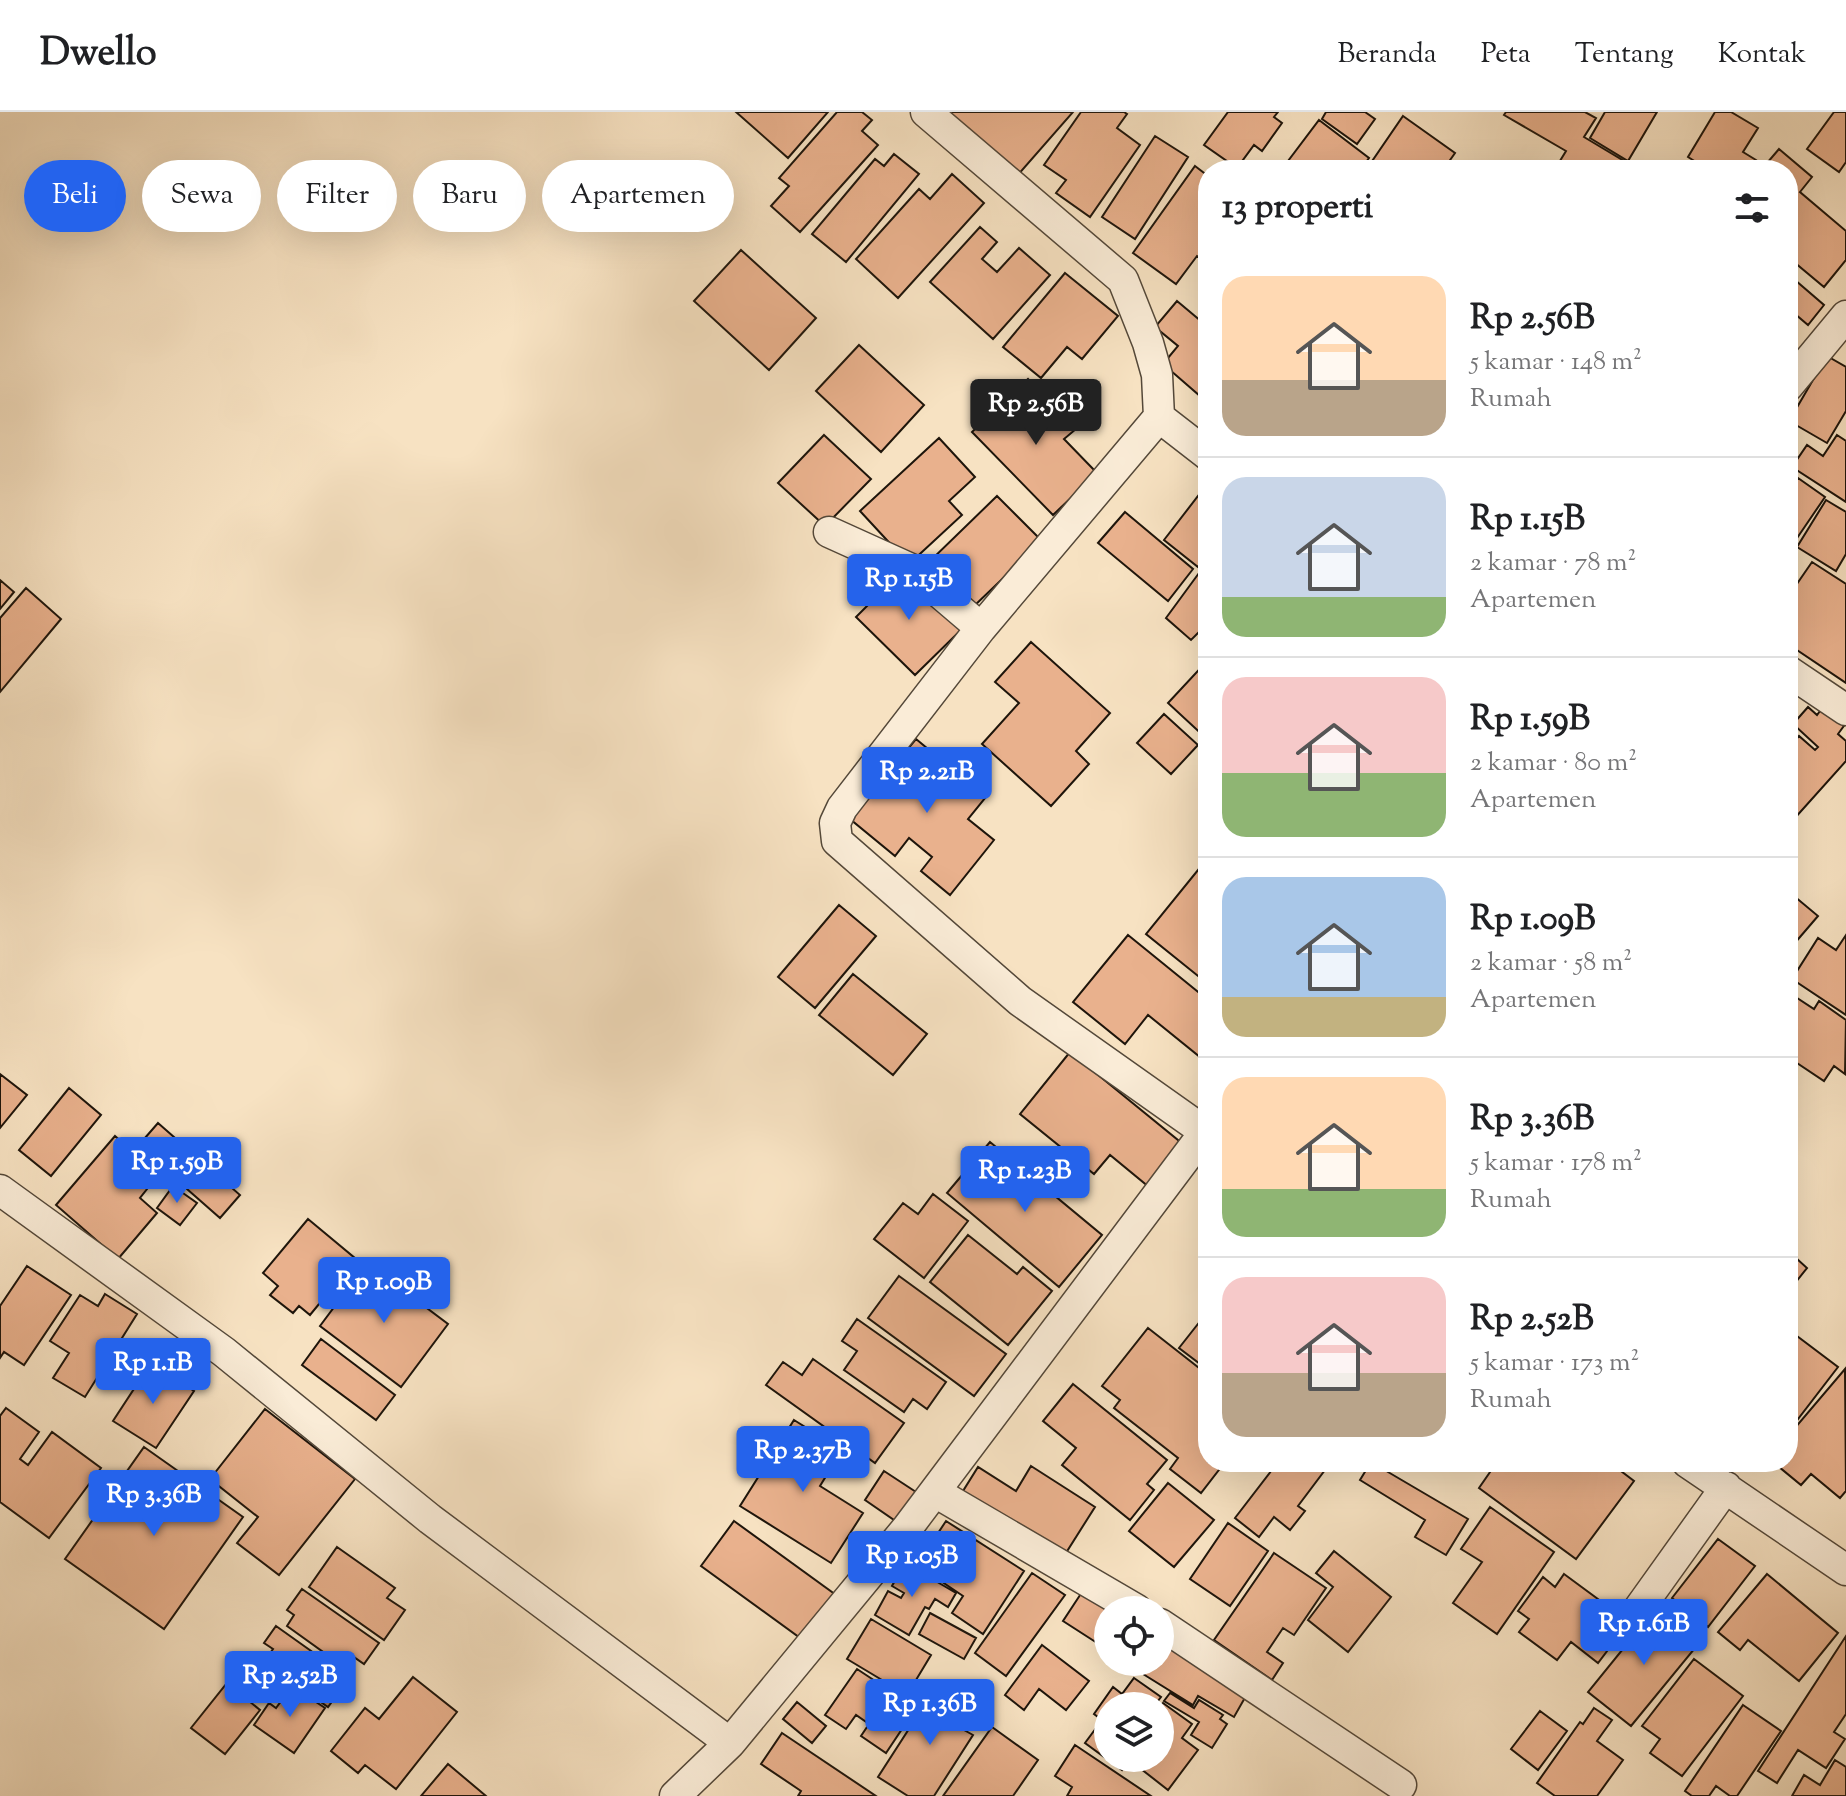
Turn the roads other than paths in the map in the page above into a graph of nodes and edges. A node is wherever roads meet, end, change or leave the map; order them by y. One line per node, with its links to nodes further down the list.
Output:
1 (926, 112): 4 (street)
2 (1846, 316): 3 (street)
3 (1798, 374)
4 (1159, 417): 5 (street); 7 (street)
5 (1198, 447)
6 (829, 532): 7 (street)
7 (981, 628): 10 (street)
8 (1798, 678): 9 (street)
9 (1846, 710)
10 (1198, 1125)
11 (1198, 1143): 15 (street)
12 (0, 1190): 20 (street)
13 (1703, 1472): 14 (street)
14 (1726, 1487): 16 (street); 18 (street)
15 (935, 1492): 17 (street); 20 (street)
16 (1846, 1570)
17 (1113, 1596)
18 (1638, 1610)
19 (1174, 1633): 21 (street)
20 (730, 1743): 22 (street)
21 (1401, 1785)
22 (675, 1796)

